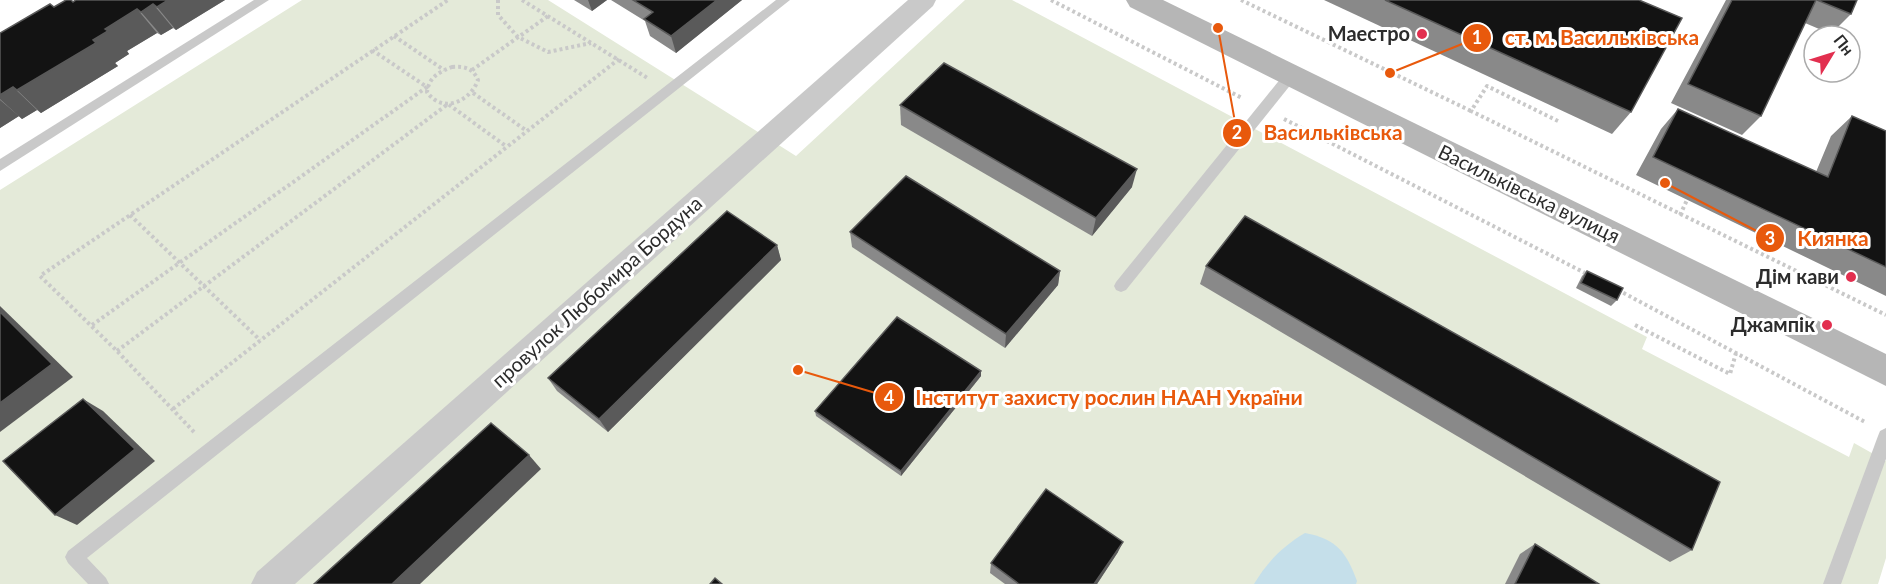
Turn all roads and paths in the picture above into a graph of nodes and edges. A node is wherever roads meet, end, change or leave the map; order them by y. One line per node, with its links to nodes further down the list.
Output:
1 (263, 0): 28 (lane)
2 (448, 0): 11 (path)
3 (498, 0): 12 (path)
4 (522, 0): 10 (path)
5 (784, 0): 20 (lane)
6 (924, 0): 51 (street, провулок Любомира Бордуна)
7 (1051, 0): 23 (path)
8 (1140, 0): 18 (main road, Васильківська вулиця)
9 (1241, 0): 24 (path)
10 (548, 16): 12 (path); 13 (path)
11 (393, 36): 14 (path); 16 (path)
12 (518, 37): 13 (path); 17 (path)
13 (591, 43): 15 (path)
14 (372, 50): 19 (path); 30 (path)
15 (619, 59): 20 (path); 26 (path)
16 (444, 70): 17 (path); 19 (path)
17 (472, 70): 21 (path)
18 (1291, 75): 23 (lane); 45 (main road, Васильківська вулиця)
19 (427, 87): 22 (path); 32 (path)
20 (668, 91): 49 (lane)
21 (473, 93): 22 (path); 26 (path)
22 (448, 104): 27 (path); 34 (path)
23 (1264, 109): 33 (path); 35 (lane)
24 (1471, 111): 25 (path); 31 (path)
25 (1558, 121)
26 (527, 132): 27 (path)
27 (507, 147): 42 (path)
28 (0, 166)
29 (1687, 200): 31 (path)
30 (130, 215): 32 (path); 41 (path)
31 (1680, 215): 39 (path)
32 (180, 263): 34 (path); 41 (path)
33 (1589, 276)
34 (204, 286): 42 (path); 43 (path)
35 (1122, 286)
36 (1610, 286): 37 (path)
37 (1621, 292): 38 (path); 44 (path)
38 (1617, 302)
39 (1886, 315)
40 (1635, 325): 44 (path)
41 (92, 326): 43 (path)
42 (260, 340): 46 (path)
43 (117, 351): 46 (path)
44 (1736, 353): 47 (path)
45 (1886, 371)
46 (173, 409): 49 (path)
47 (1866, 423)
48 (1886, 436): 52 (lane)
49 (211, 450): 50 (lane)
50 (100, 584)
51 (269, 584)
52 (1832, 584)

